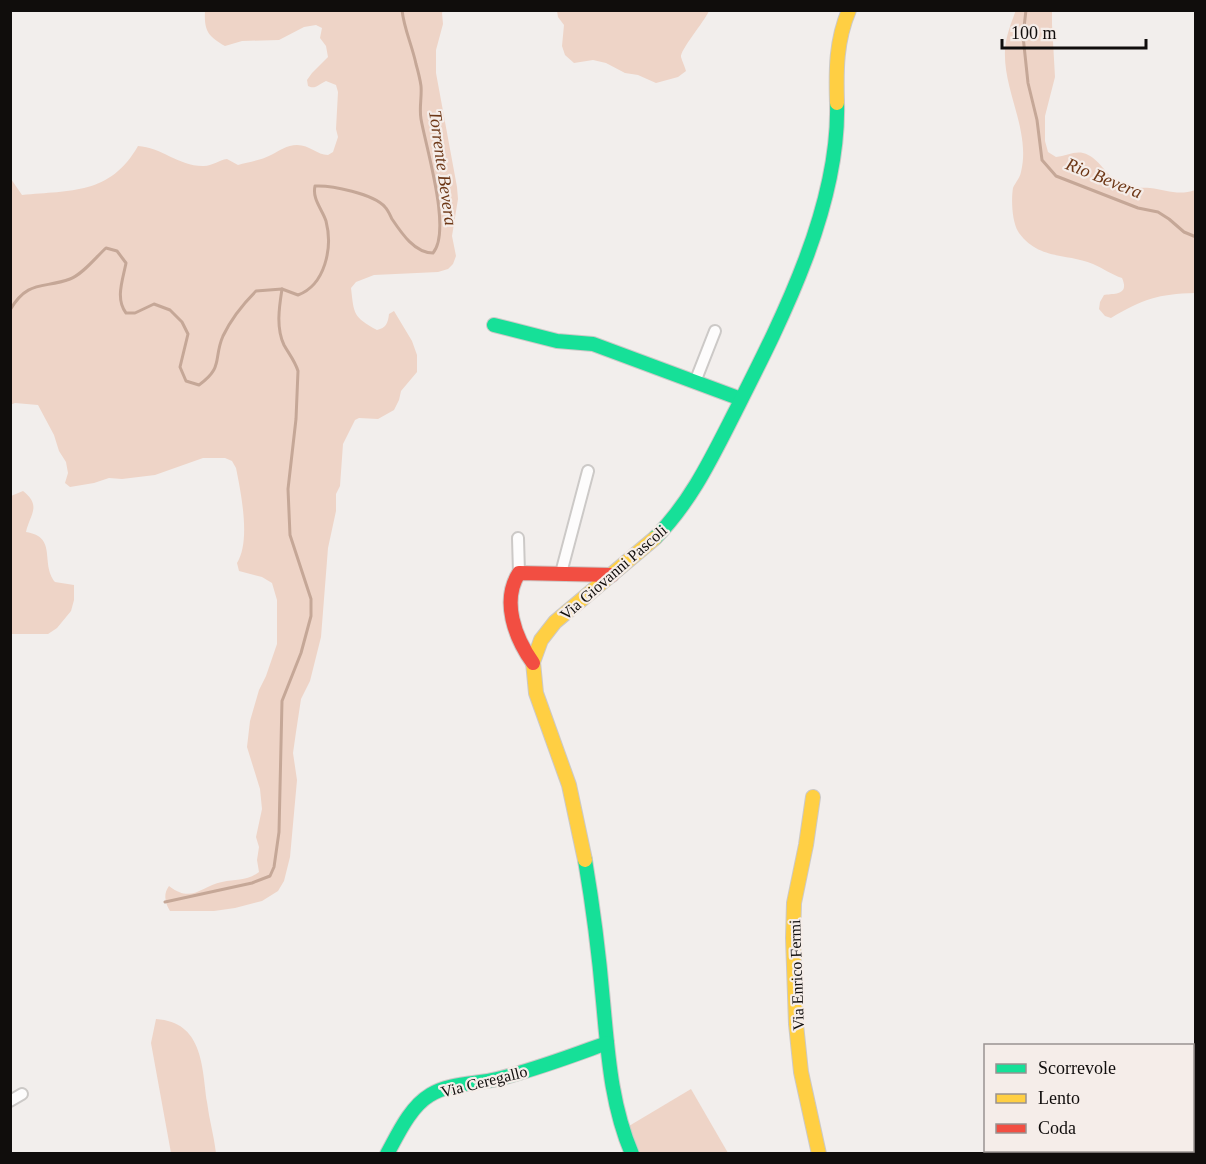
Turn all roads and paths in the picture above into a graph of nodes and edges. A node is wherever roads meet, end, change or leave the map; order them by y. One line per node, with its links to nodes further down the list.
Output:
1 (849, 10): 5 (street, Via Giovanni Pascoli)
2 (494, 325): 4 (street)
3 (715, 331): 4 (street)
4 (695, 382): 5 (street)
5 (741, 399): 10 (street, Via Giovanni Pascoli)
6 (588, 471): 9 (street)
7 (518, 538): 8 (street)
8 (519, 573): 9 (street); 11 (street)
9 (561, 573): 10 (street)
10 (612, 575): 11 (street, Via Giovanni Pascoli)
11 (533, 663): 13 (street, Via Giovanni Pascoli)
12 (813, 797): 18 (street, Via Enrico Fermi)
13 (607, 1043): 16 (street, Via Ceregallo); 17 (street, Via Giovanni Pascoli)
14 (22, 1094): 15 (street)
15 (10, 1101)
16 (387, 1154)
17 (632, 1154)
18 (819, 1154)

